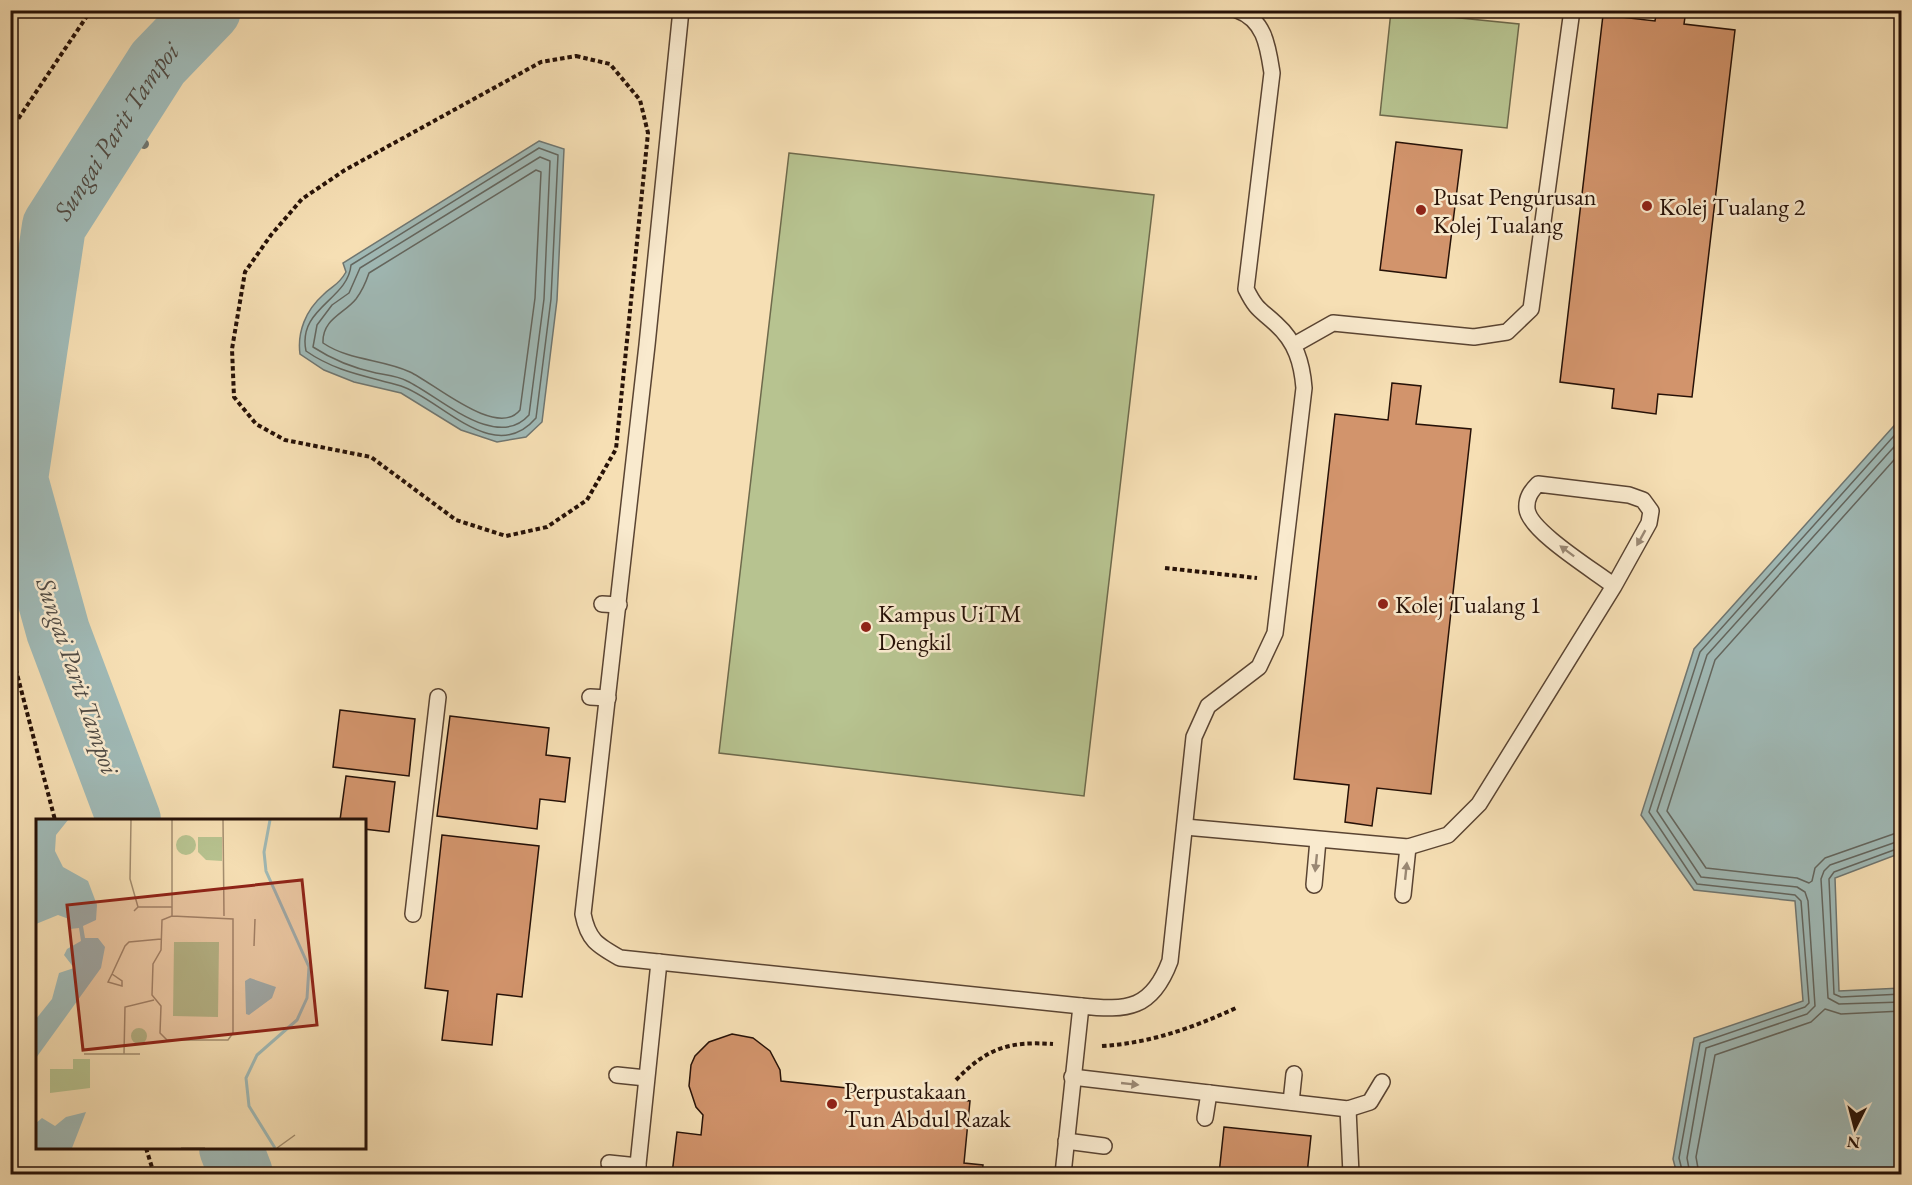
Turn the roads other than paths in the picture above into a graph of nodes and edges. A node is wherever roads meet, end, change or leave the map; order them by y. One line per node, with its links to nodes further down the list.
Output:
1 (681, 10): 7 (lane)
2 (1237, 10): 4 (lane)
3 (1572, 10): 4 (lane)
4 (1294, 345): 11 (lane)
5 (1614, 586): 5 (lane, one-way to 5); 13 (lane)
6 (602, 604): 7 (lane)
7 (619, 605): 10 (lane)
8 (438, 697): 16 (lane)
9 (590, 697): 10 (lane)
10 (608, 699): 17 (lane)
11 (1185, 827): 12 (lane); 18 (lane)
12 (1318, 840): 13 (lane); 14 (lane, one-way to 14)
13 (1408, 848): 15 (lane, one-way to 13)
14 (1314, 885)
15 (1403, 895)
16 (413, 914)
17 (658, 962): 18 (lane); 22 (lane)
18 (1081, 1006): 21 (lane)
19 (1294, 1074): 25 (lane)
20 (617, 1075): 22 (lane)
21 (1072, 1077): 24 (lane, one-way to 24); 28 (lane)
22 (646, 1078): 31 (lane)
23 (1382, 1083): 26 (lane)
24 (1209, 1093): 25 (lane); 27 (lane)
25 (1291, 1102): 26 (lane)
26 (1348, 1109): 33 (lane)
27 (1205, 1118)
28 (1066, 1141): 29 (lane); 32 (lane)
29 (1104, 1146)
30 (609, 1163): 31 (lane)
31 (637, 1170)
32 (1063, 1174)
33 (1351, 1174)

